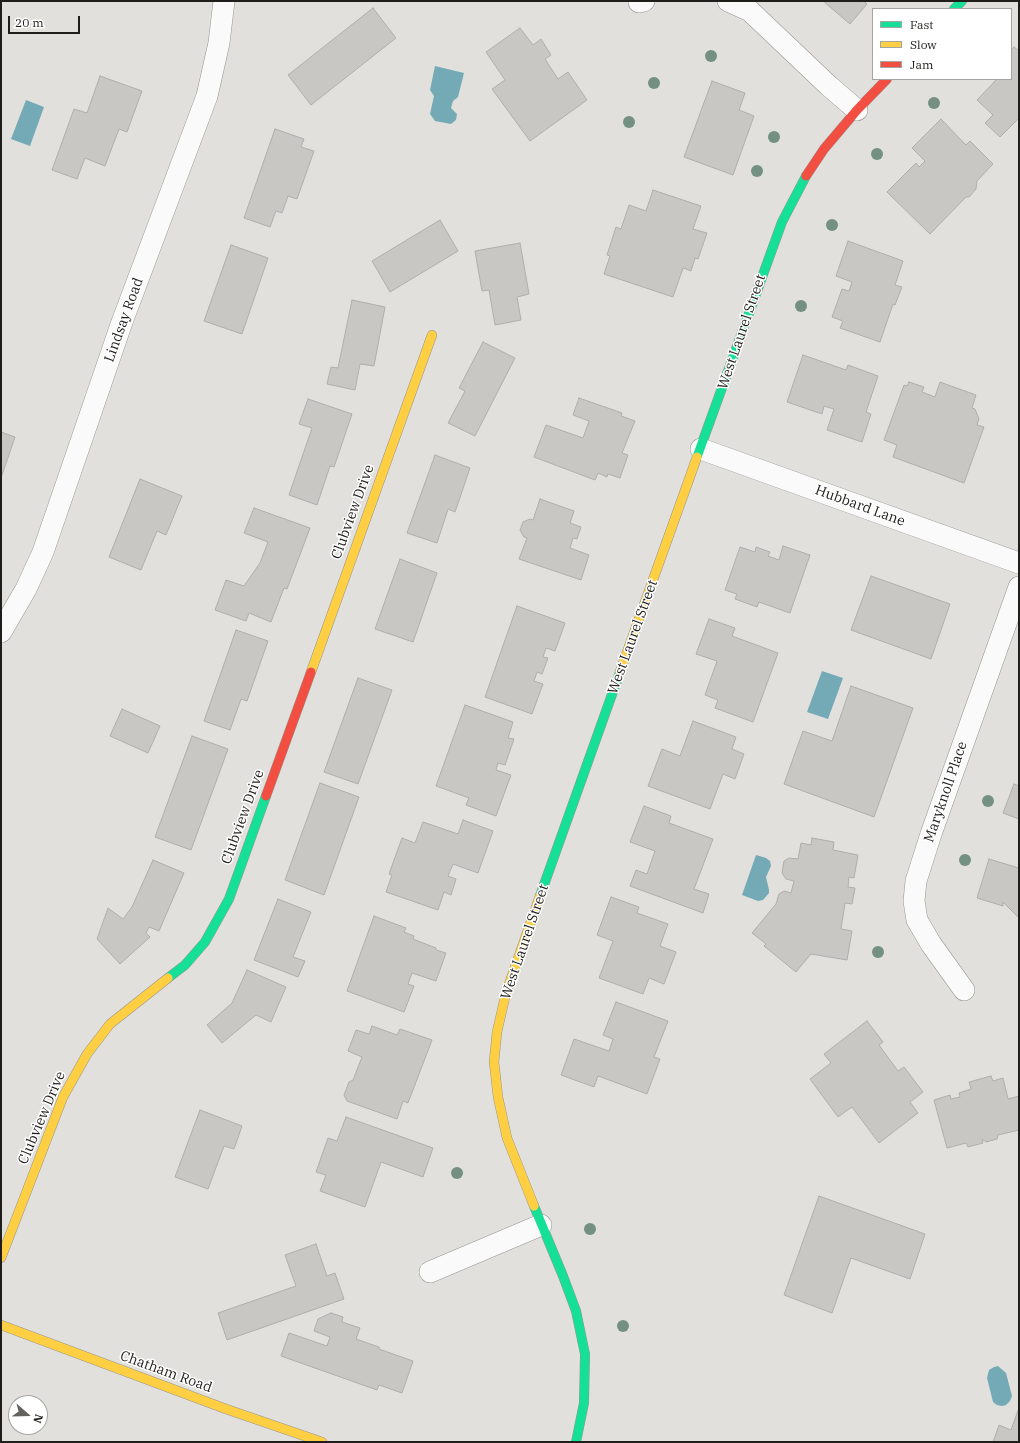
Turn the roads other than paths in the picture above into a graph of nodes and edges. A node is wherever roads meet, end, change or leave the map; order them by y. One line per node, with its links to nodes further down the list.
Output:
1 (224, 1): 9 (street, Lindsay Road)
2 (728, 1): 4 (street)
3 (886, 80): 4 (street, West Laurel Street)
4 (857, 110): 6 (street, West Laurel Street)
5 (432, 335): 12 (street, Clubview Drive)
6 (701, 449): 7 (street, Hubbard Lane); 11 (street, West Laurel Street)
7 (1019, 563)
8 (1019, 587): 10 (street, Maryknoll Place)
9 (1, 632)
10 (964, 990)
11 (541, 1225): 13 (street); 16 (street, West Laurel Street)
12 (1, 1258)
13 (430, 1272)
14 (1, 1325): 15 (street, Chatham Road)
15 (322, 1442)
16 (576, 1442)

